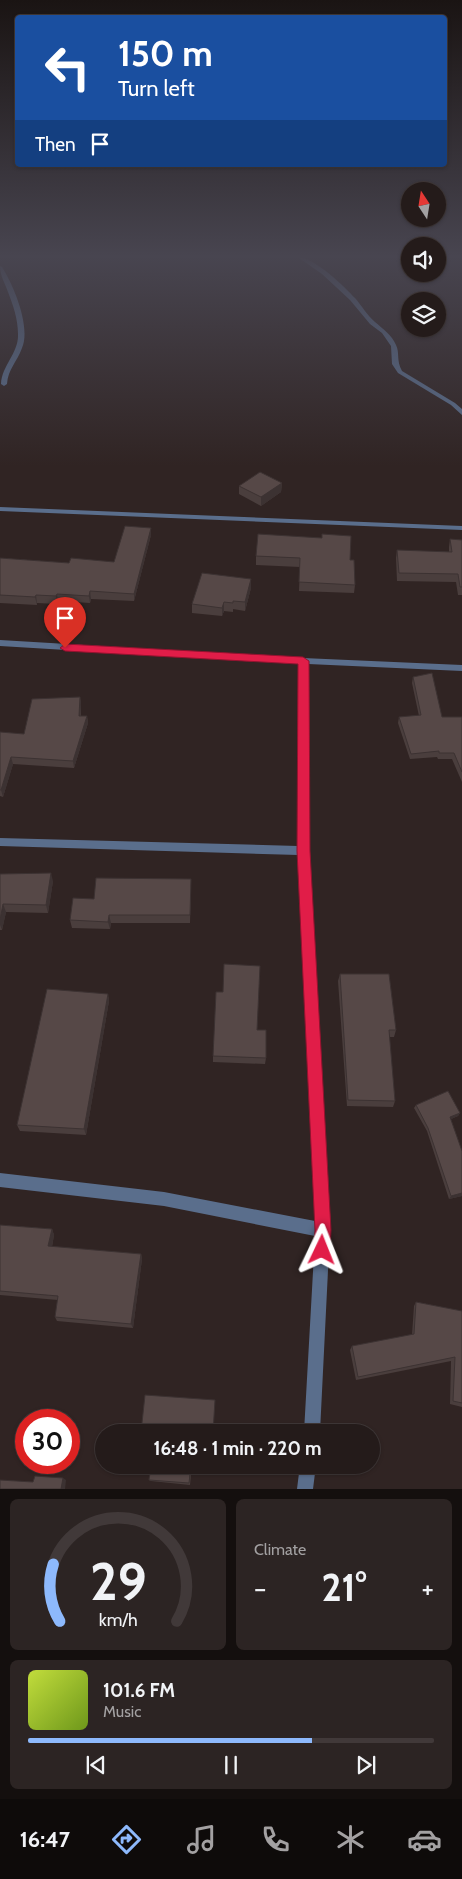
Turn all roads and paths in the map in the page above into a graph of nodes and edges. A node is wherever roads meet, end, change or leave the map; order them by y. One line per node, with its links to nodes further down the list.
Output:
1 (20, 327): 3 (street)
2 (378, 327): 4 (street)
3 (4, 384)
4 (462, 413)
5 (0, 509): 6 (street)
6 (462, 528)
7 (0, 643): 8 (street)
8 (303, 661): 9 (street); 11 (street)
9 (462, 668)
10 (0, 842): 11 (street)
11 (304, 851): 13 (street)
12 (0, 1180): 13 (street)
13 (323, 1230): 14 (street)
14 (312, 1424)
15 (307, 1474): 16 (street)
16 (305, 1489)

